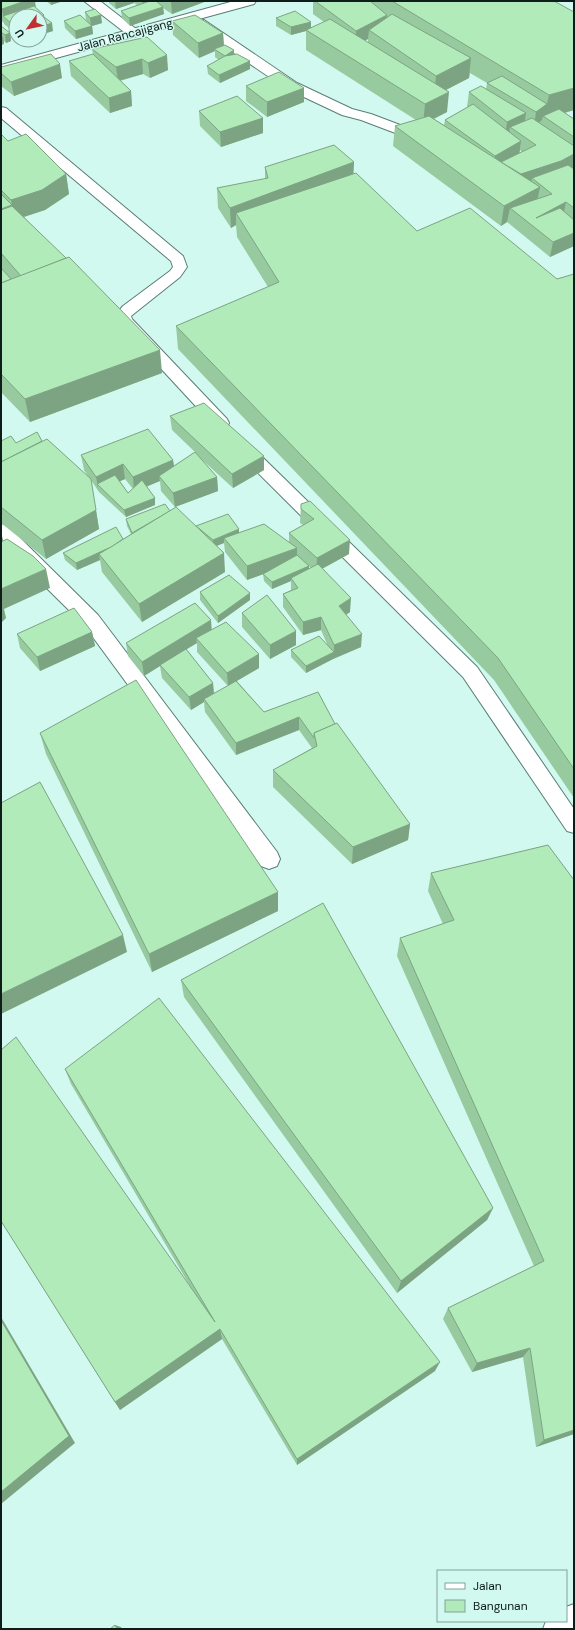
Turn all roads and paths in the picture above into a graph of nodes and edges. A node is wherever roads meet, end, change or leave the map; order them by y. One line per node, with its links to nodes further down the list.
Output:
1 (91, 1): 4 (street)
2 (249, 1): 3 (street, Jalan Rancajigang)
3 (190, 17): 4 (street, Jalan Rancajigang); 7 (street)
4 (133, 32): 5 (street, Jalan Rancajigang)
5 (1, 69)
6 (1, 111): 9 (lane)
7 (403, 131)
8 (1, 531): 10 (street)
9 (574, 825)
10 (268, 859)
11 (574, 1619): 12 (street)
12 (558, 1629)

